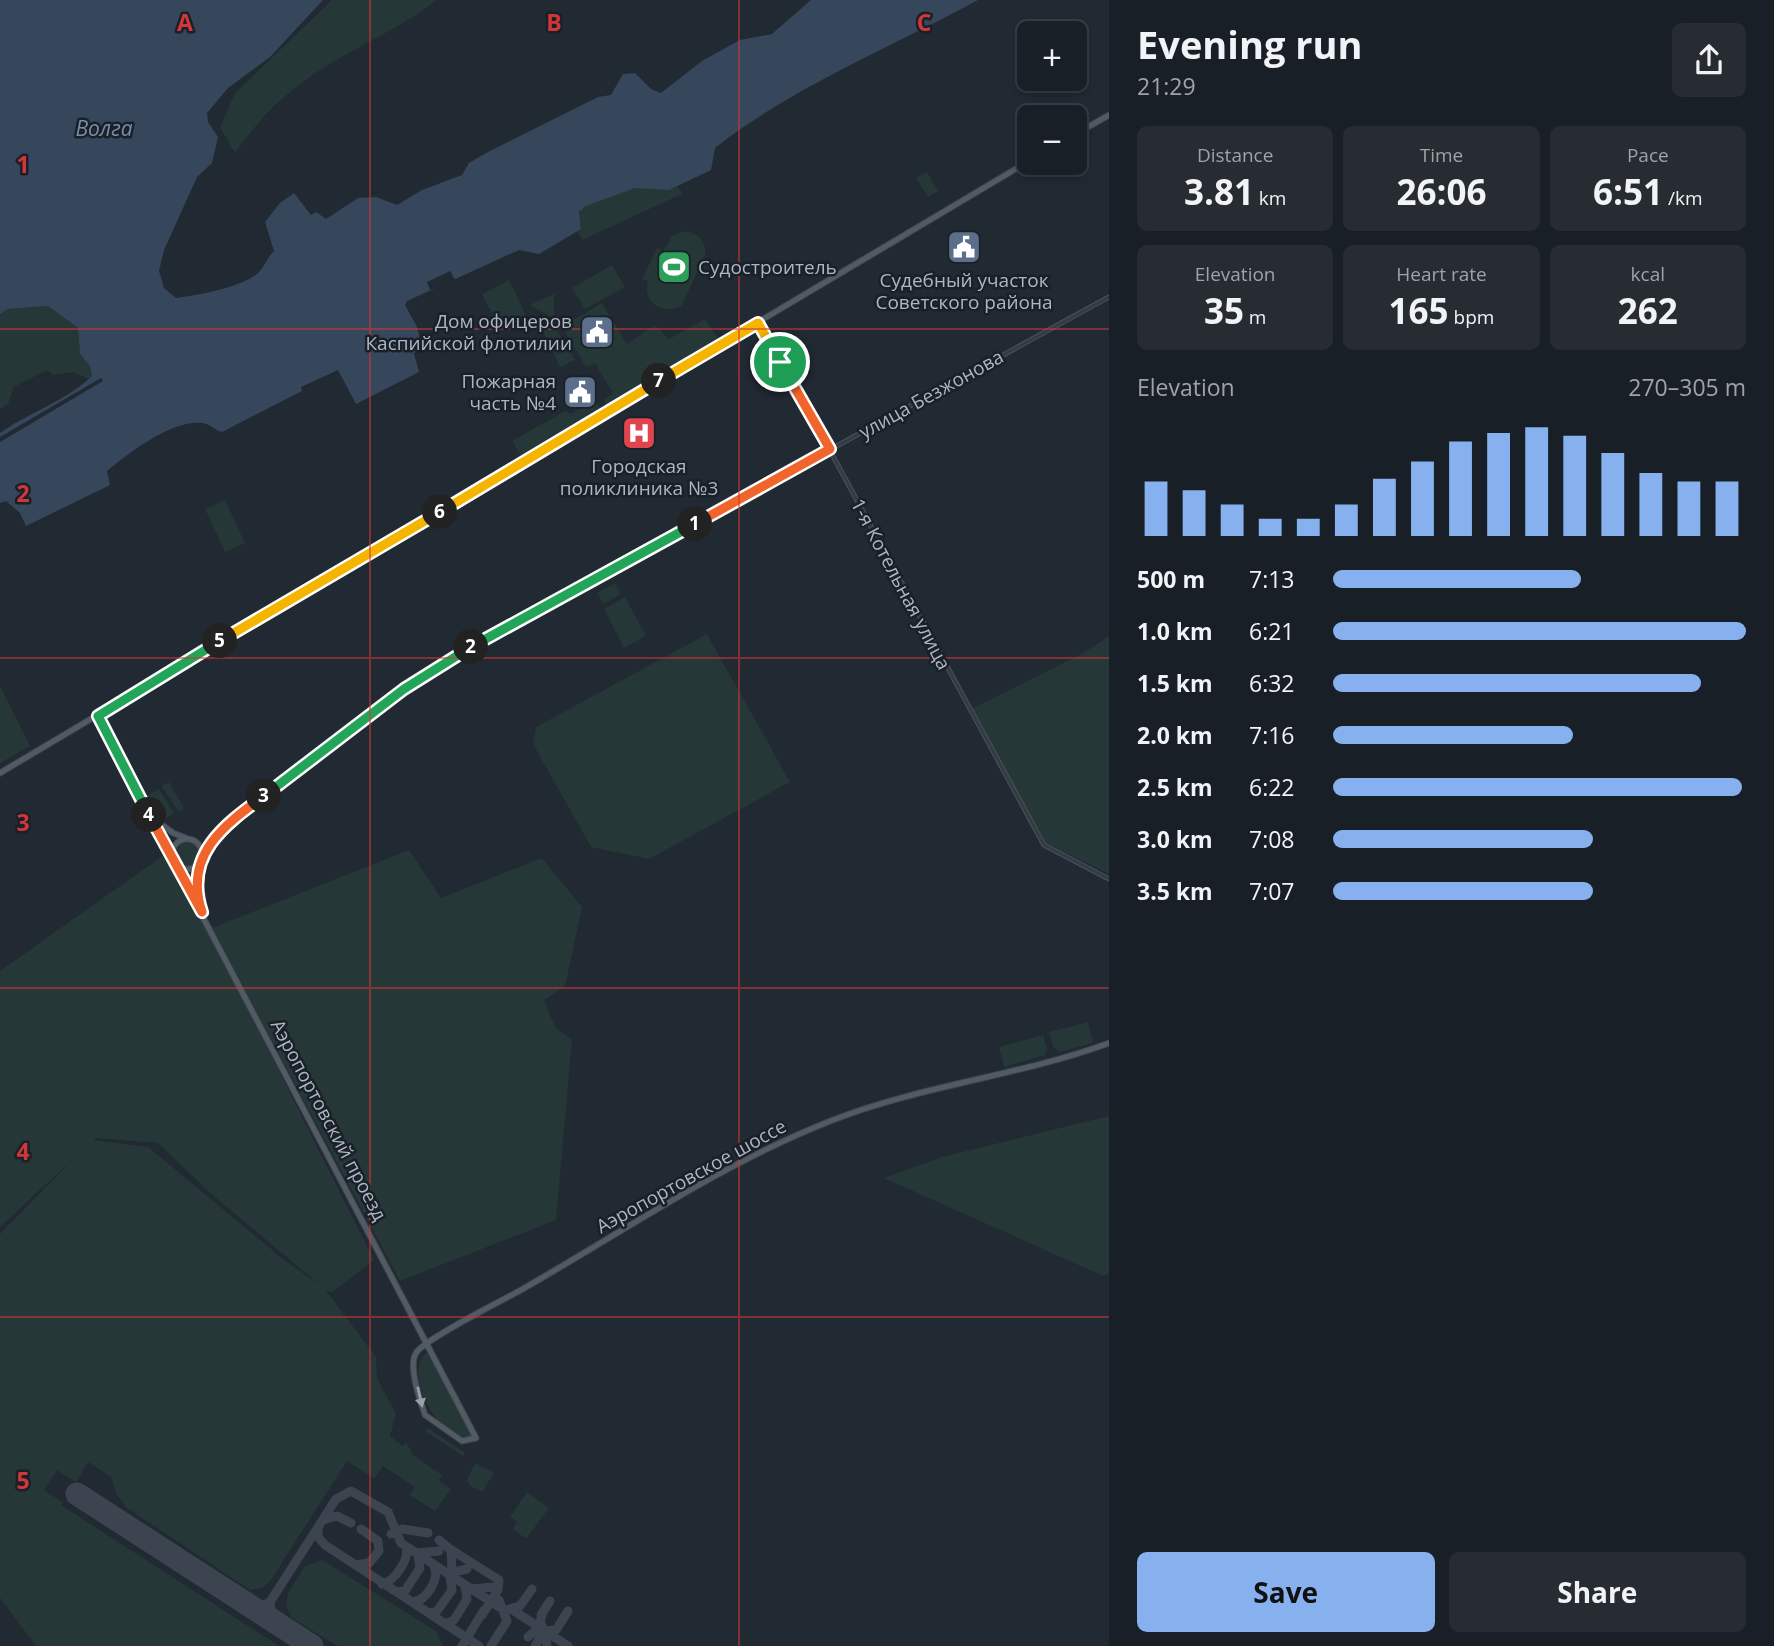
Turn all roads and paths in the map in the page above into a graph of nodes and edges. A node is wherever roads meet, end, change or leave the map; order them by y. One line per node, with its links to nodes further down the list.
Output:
1 (1109, 115): 2 (main road)
2 (1087, 128)
3 (1017, 168): 5 (main road)
4 (1109, 297): 6 (street, улица Безжонова)
5 (758, 323): 6 (street, 1-я Котельная улица); 7 (main road)
6 (830, 449): 11 (street, улица Безжонова); 13 (street, 1-я Котельная улица)
7 (98, 716): 8 (main road); 9 (main road)
8 (0, 774)
9 (149, 813): 10 (main road); 12 (main road, Аэропортовский проезд)
10 (188, 838): 11 (main road); 12 (main road)
11 (201, 860): 12 (main road); 14 (main road)
12 (174, 861): 14 (main road, Аэропортовский проезд)
13 (1109, 879)
14 (202, 912): 16 (main road, Аэропортовский проезд)
15 (1109, 1042): 16 (main road, Аэропортовское шоссе)
16 (428, 1343): 16 (main road, Аэропортовский проезд, one-way to 16)

